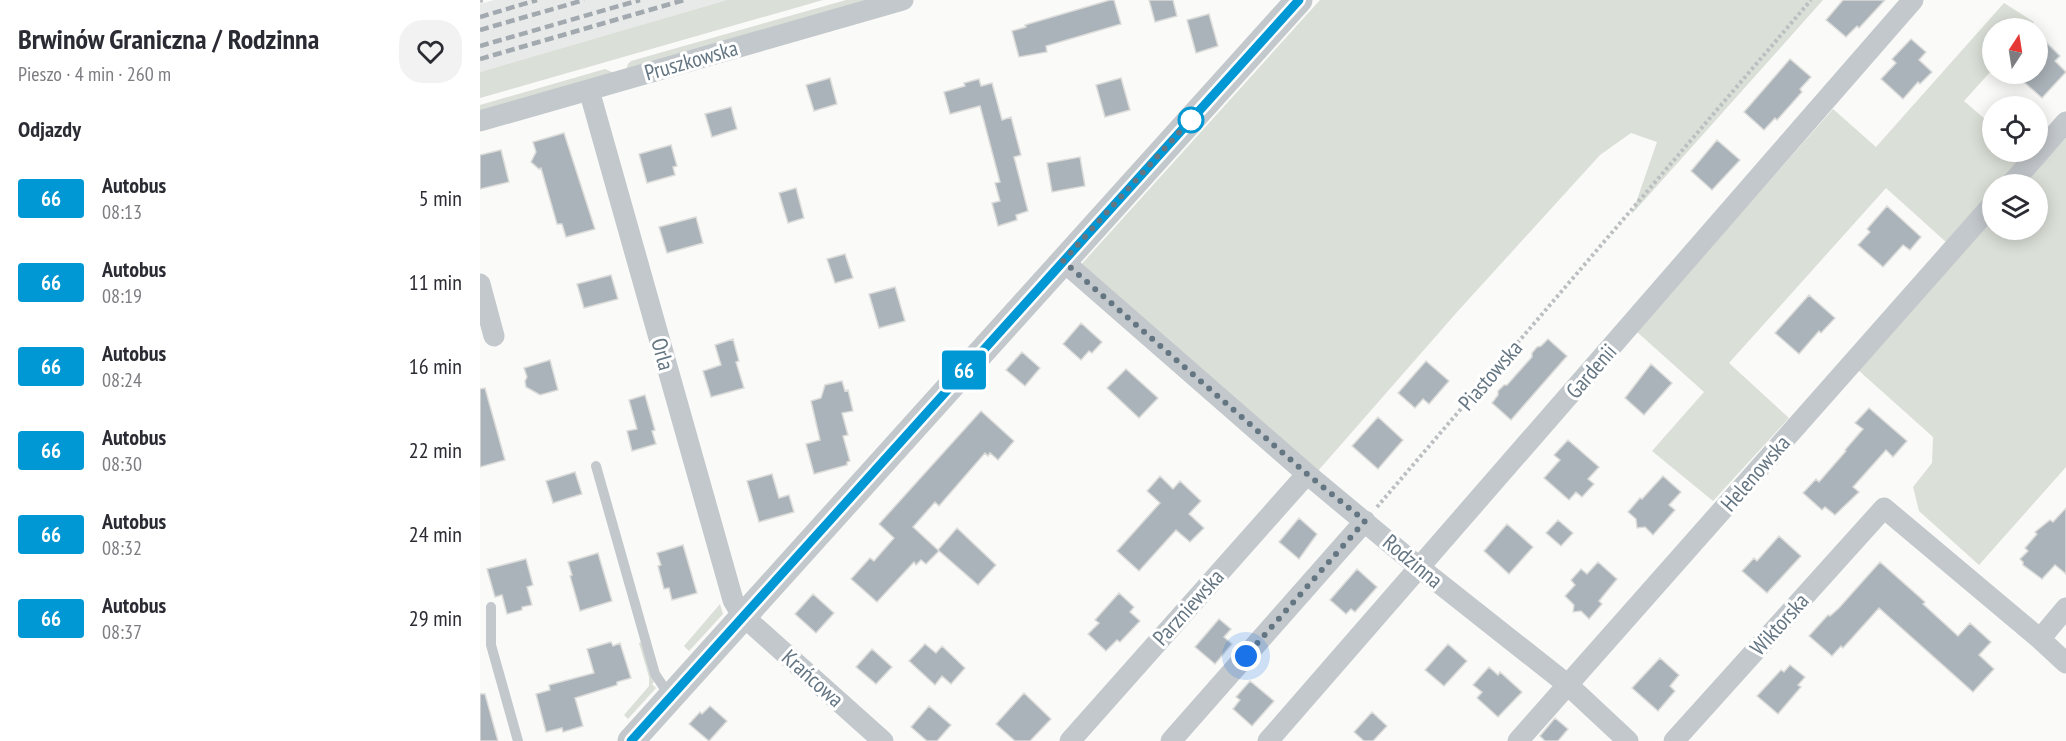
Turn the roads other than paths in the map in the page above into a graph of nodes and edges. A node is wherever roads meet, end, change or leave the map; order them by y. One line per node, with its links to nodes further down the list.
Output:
1 (903, 0): 4 (street, Pruszkowska)
2 (1299, 0): 9 (street)
3 (1913, 0): 15 (street, Gardenii)
4 (589, 90): 5 (street, Pruszkowska); 18 (street, Orla)
5 (480, 121)
6 (2066, 122): 7 (street)
7 (2019, 174)
8 (1982, 217): 21 (street, Helenowska)
9 (1063, 261): 13 (street, Rodzinna); 18 (street)
10 (480, 284): 11 (street)
11 (494, 336)
12 (596, 466): 22 (lane)
13 (1307, 474): 14 (street, Rodzinna); 26 (street, Parzniewska)
14 (1365, 521): 15 (street, Rodzinna); 27 (street)
15 (1420, 568): 21 (street, Rodzinna); 28 (street, Gardenii)
16 (491, 607): 23 (lane)
17 (2066, 608): 19 (street)
18 (743, 615): 22 (street); 25 (street, Krańcowa)
19 (2040, 639): 20 (street); 31 (street, Wiktorska)
20 (2066, 663)
21 (1568, 685): 29 (street, Helenowska); 30 (street, Rodzinna)
22 (673, 694): 24 (street)
23 (518, 741)
24 (631, 741)
25 (883, 741)
26 (1070, 741)
27 (1171, 741)
28 (1268, 741)
29 (1518, 741)
30 (1628, 741)
31 (1674, 741)

